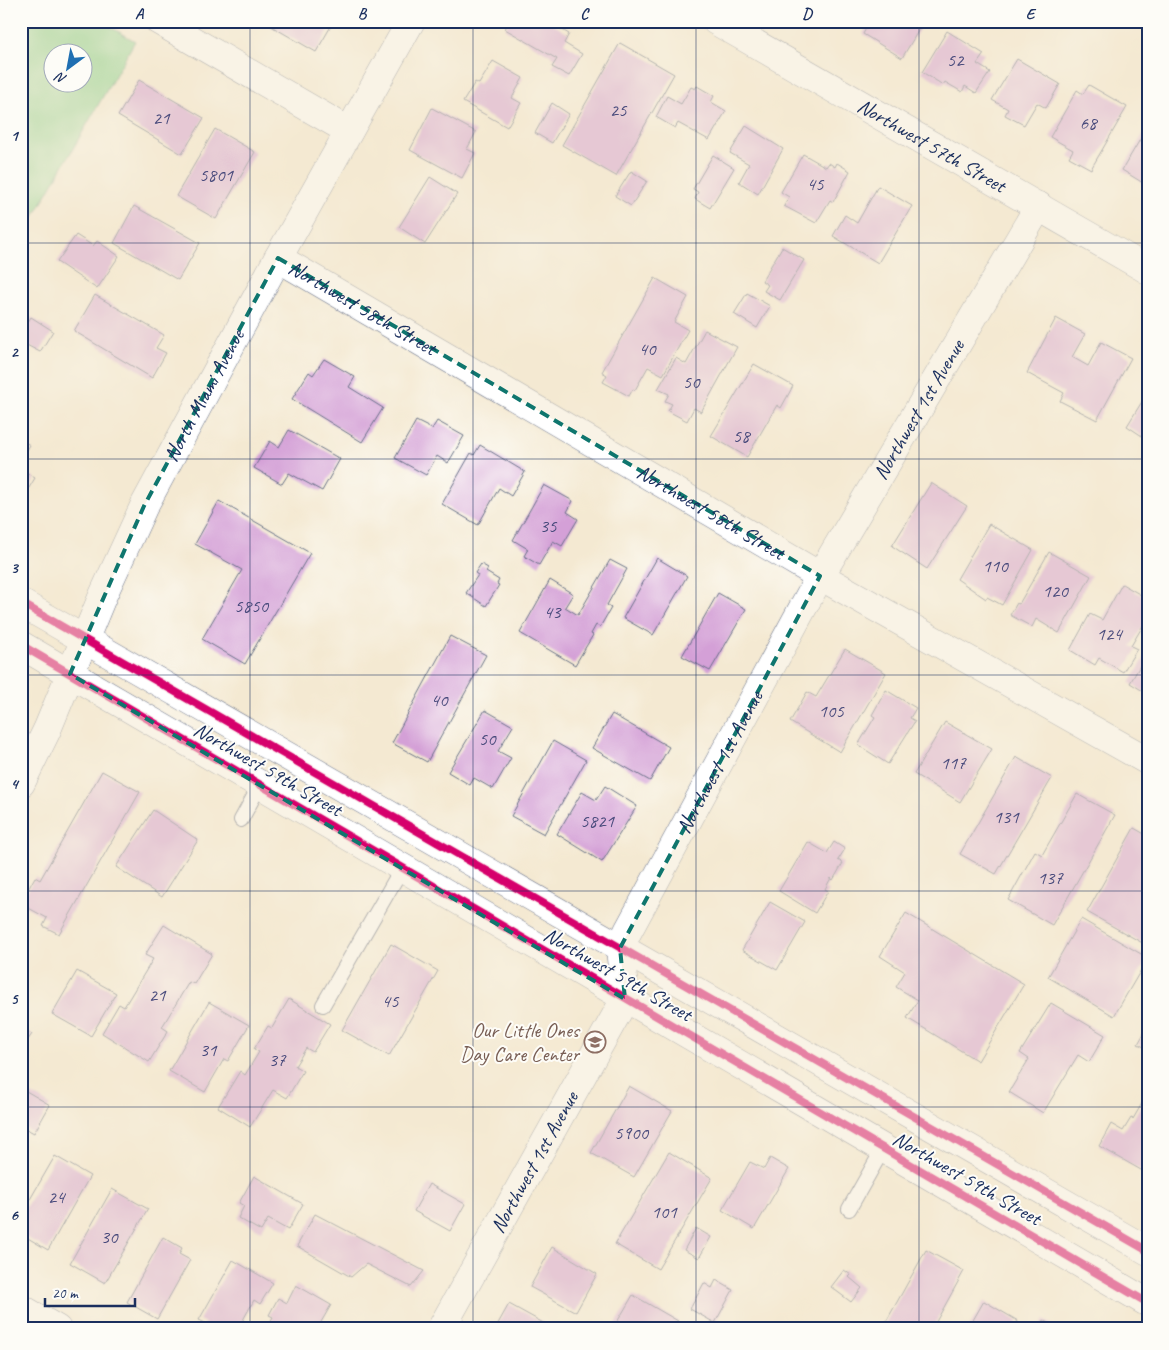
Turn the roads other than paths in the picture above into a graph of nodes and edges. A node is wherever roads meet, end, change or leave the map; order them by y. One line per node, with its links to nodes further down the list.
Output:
1 (159, 21): 4 (street)
2 (411, 21): 4 (street, North Miami Avenue)
3 (716, 21): 5 (street, Northwest 57th Street)
4 (349, 131): 6 (street, North Miami Avenue)
5 (1039, 206): 7 (street, Northwest 57th Street); 8 (street, Northwest 1st Avenue)
6 (278, 258): 8 (street, Northwest 58th Street); 10 (street, North Miami Avenue)
7 (1148, 270)
8 (820, 576): 13 (street, Northwest 58th Street); 18 (street, Northwest 1st Avenue)
9 (21, 603): 10 (street, Northwest 59th Street)
10 (84, 640): 12 (street, North Miami Avenue); 18 (street, Northwest 59th Street)
11 (21, 645): 12 (street, Northwest 59th Street)
12 (70, 674): 14 (street, North Miami Avenue); 15 (street, Northwest 59th Street)
13 (1148, 761)
14 (21, 783)
15 (260, 785): 16 (lane); 17 (street, Northwest 59th Street)
16 (241, 820)
17 (402, 868): 19 (street, Northwest 59th Street); 20 (lane)
18 (620, 948): 19 (street); 23 (street, Northwest 59th Street)
19 (625, 999): 21 (street, Northwest 59th Street); 27 (street, Northwest 1st Avenue)
20 (323, 1005)
21 (883, 1149): 22 (lane); 24 (street, Northwest 59th Street)
22 (849, 1209)
23 (1148, 1251)
24 (1148, 1303)
25 (21, 1308): 26 (street)
26 (57, 1329)
27 (441, 1329)

